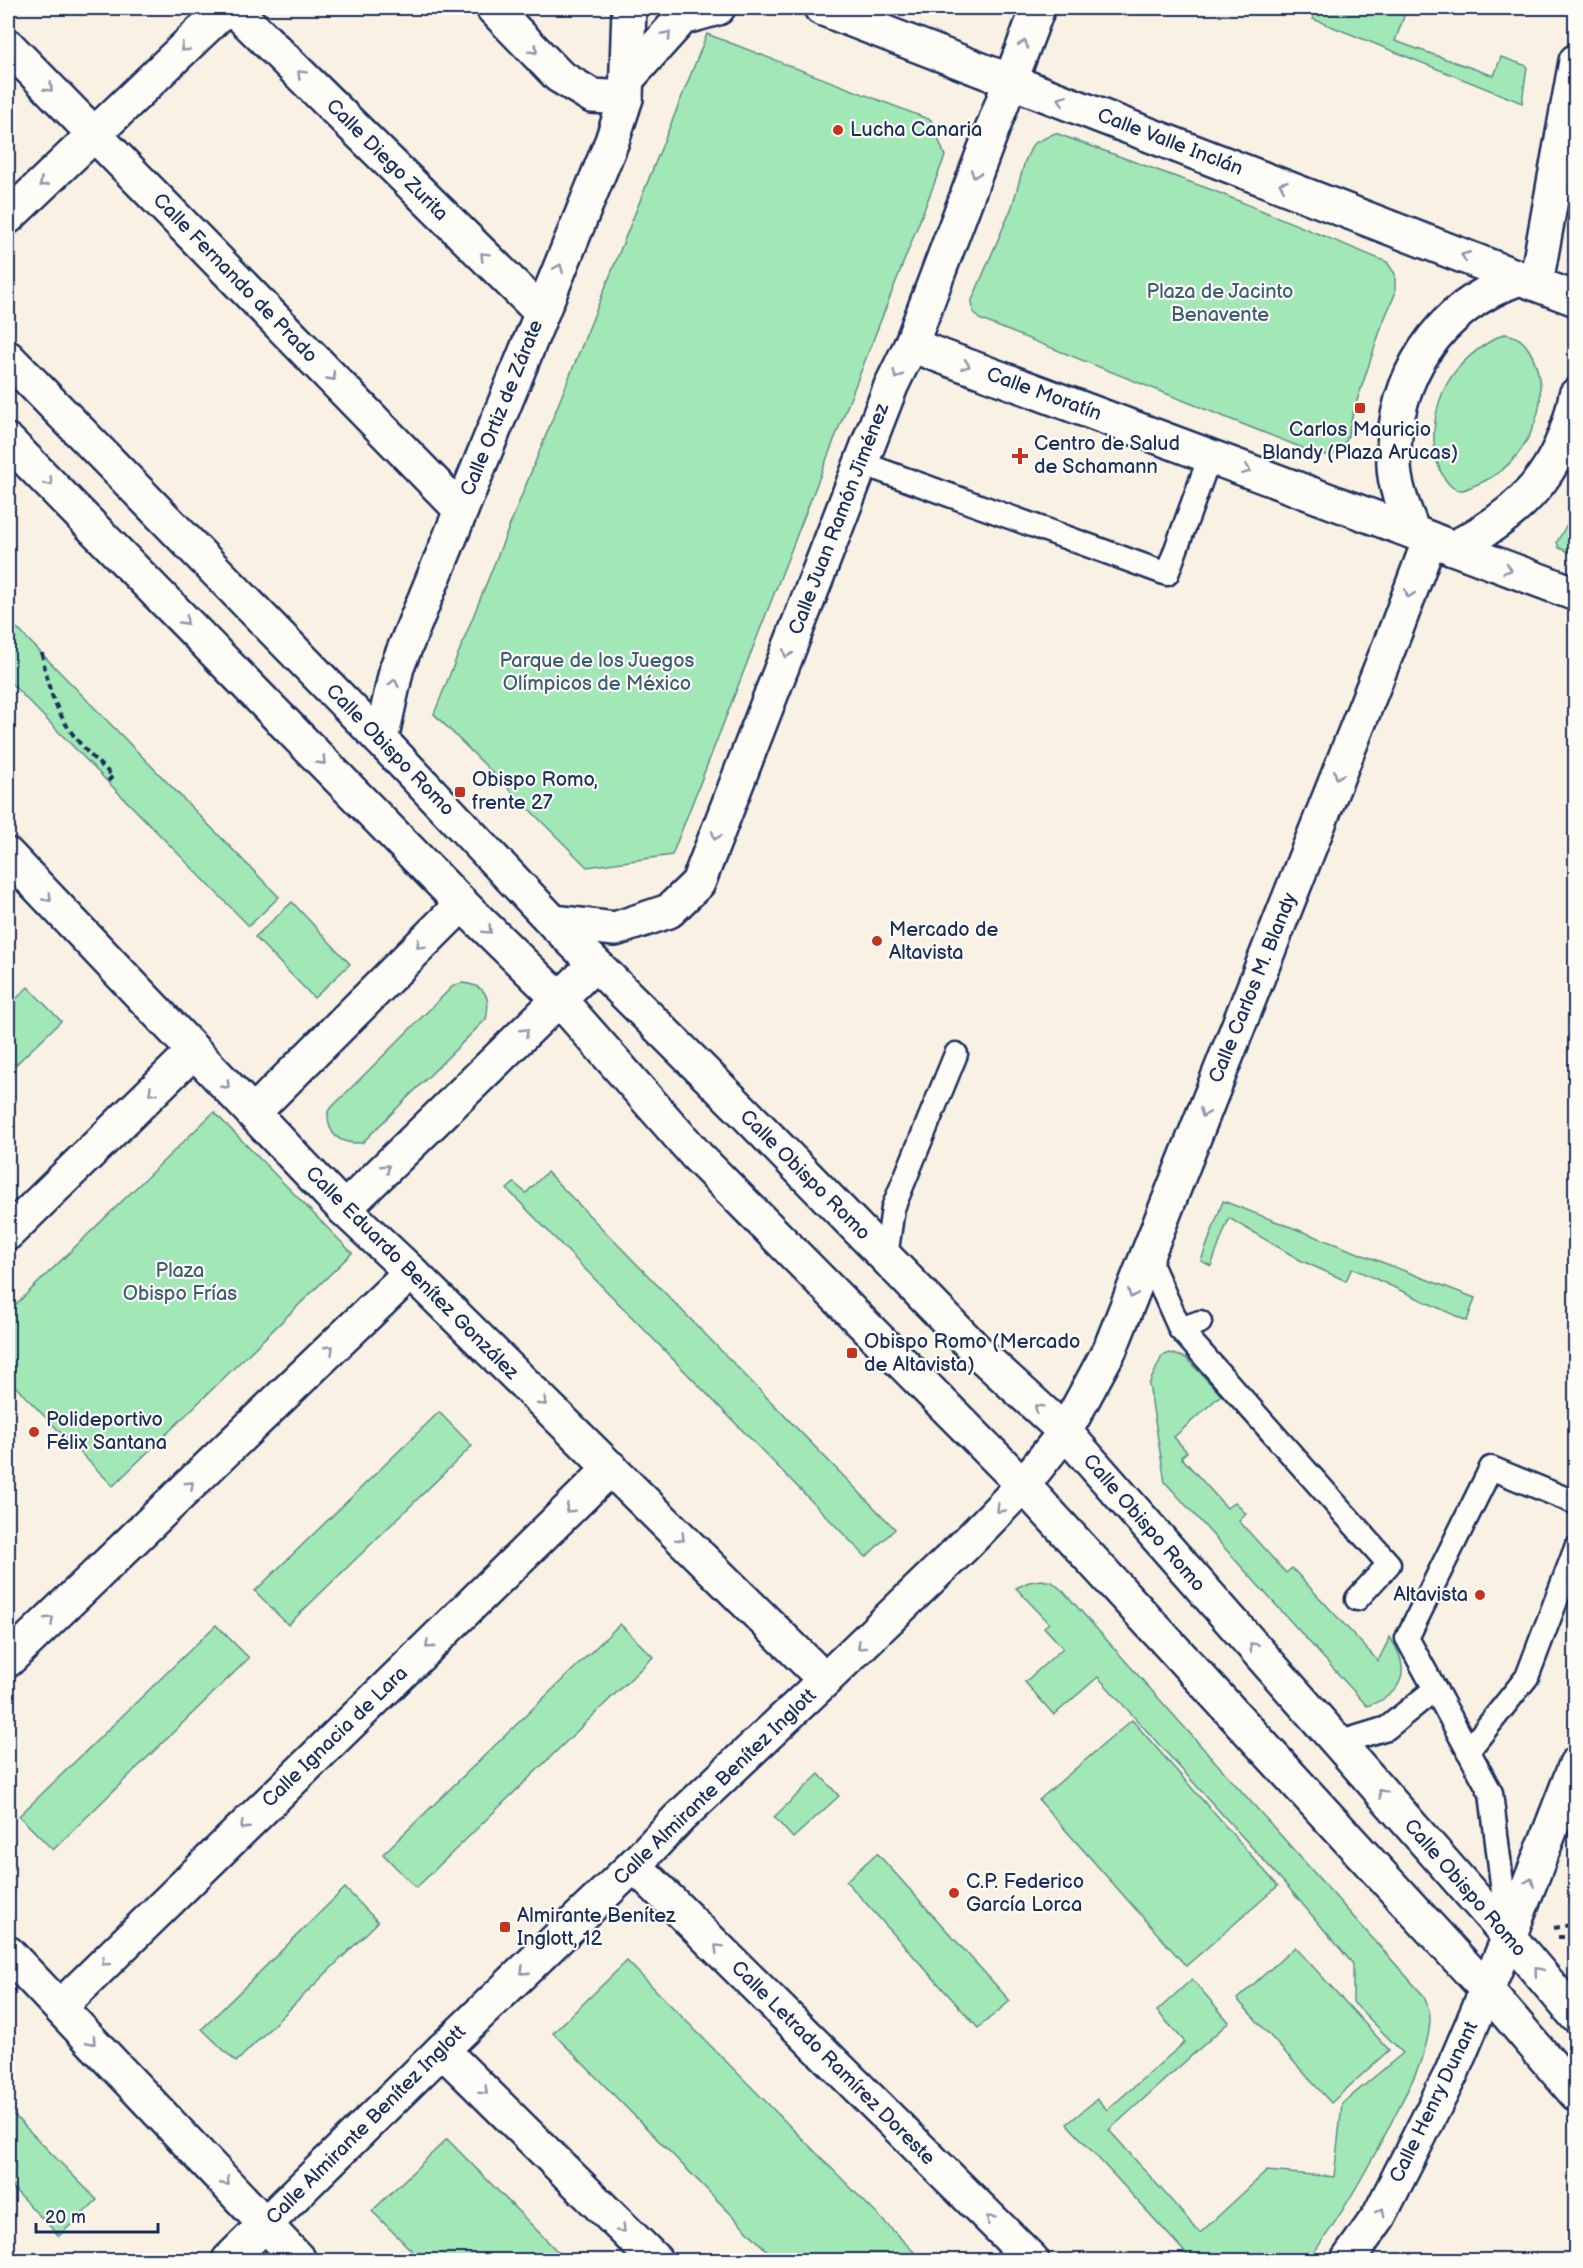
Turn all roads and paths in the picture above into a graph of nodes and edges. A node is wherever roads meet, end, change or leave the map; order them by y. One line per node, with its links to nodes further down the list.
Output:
1 (226, 8): 12 (street, one-way to 12)
2 (233, 8): 16 (street, Calle Diego Zurita, one-way to 2)
3 (494, 8): 11 (street, one-way to 11)
4 (629, 8): 11 (street, Calle Ortiz de Zárate)
5 (718, 8): 11 (street, Calle Ortiz de Zárate, one-way to 5)
6 (821, 8): 10 (street, Calle Valle Inclán)
7 (1038, 8): 10 (street, Calle Juan Ramón Jiménez, one-way to 7)
8 (8, 46): 12 (street, Calle Fernando de Prado, one-way to 12)
9 (1575, 61): 14 (street)
10 (1010, 80): 14 (street, Calle Valle Inclán, one-way to 10); 17 (street, Calle Juan Ramón Jiménez, one-way to 17)
11 (627, 88): 16 (street, Calle Ortiz de Zárate, one-way to 11)
12 (94, 134): 13 (street, one-way to 13); 23 (street, Calle Fernando de Prado, one-way to 23)
13 (8, 217)
14 (1528, 280): 15 (street, Calle Valle Inclán); 24 (street)
15 (1574, 303)
16 (540, 312): 23 (street, Calle Ortiz de Zárate)
17 (911, 345): 21 (street, Calle Moratín, one-way to 21); 22 (street, Calle Juan Ramón Jiménez, one-way to 22)
18 (8, 358): 27 (street, Calle Obispo Romo)
19 (1575, 395): 24 (street)
20 (8, 441): 30 (street, one-way to 30)
21 (1210, 456): 22 (lane); 24 (street, Calle Moratín, one-way to 24)
22 (861, 463): 31 (street, Calle Juan Ramón Jiménez, one-way to 31)
23 (461, 510): 27 (street, Calle Ortiz de Zárate, one-way to 23)
24 (1432, 540): 25 (street, Calle Moratín, one-way to 25); 39 (street, Calle Carlos M. Blandy, one-way to 39)
25 (1575, 594)
26 (42, 653): 28 (path)
27 (381, 740): 31 (street, Calle Obispo Romo)
28 (107, 782)
29 (8, 855): 34 (street, Calle Eduardo Benítez González, one-way to 34)
30 (462, 904): 33 (street, one-way to 33); 36 (street, one-way to 36)
31 (553, 922): 32 (street, Calle Obispo Romo)
32 (595, 964): 33 (street); 40 (street, Calle Obispo Romo)
33 (559, 999): 37 (street, one-way to 33); 44 (street)
34 (194, 1051): 36 (street, Calle Eduardo Benítez González, one-way to 36); 38 (street, one-way to 38)
35 (956, 1054): 40 (lane)
36 (253, 1113): 37 (street, Calle Eduardo Benítez González)
37 (344, 1209): 41 (street, Calle Eduardo Benítez González)
38 (8, 1233)
39 (1147, 1255): 42 (street, Calle Carlos M. Blandy, one-way to 42); 47 (lane)
40 (886, 1257): 42 (street, Calle Obispo Romo, one-way to 40)
41 (411, 1272): 43 (street, Calle Eduardo Benítez González, one-way to 43); 48 (street, one-way to 41)
42 (1065, 1432): 44 (street, Calle Almirante Benítez Inglott); 51 (street, Calle Obispo Romo, one-way to 42)
43 (610, 1468): 49 (street, Calle Eduardo Benítez González, one-way to 49); 58 (street, Calle Ignacia de Lara, one-way to 58)
44 (1023, 1485): 49 (street, Calle Almirante Benítez Inglott, one-way to 49); 57 (street)
45 (1575, 1503): 50 (lane)
46 (1575, 1548): 52 (lane)
47 (1357, 1599)
48 (8, 1660)
49 (825, 1680): 54 (street, Calle Almirante Benítez Inglott)
50 (1435, 1689): 51 (lane); 52 (lane)
51 (1338, 1743): 55 (street, Calle Obispo Romo, one-way to 51)
52 (1468, 1751): 55 (lane)
53 (1575, 1764): 55 (street, Calle Henry Dunant, one-way to 53)
54 (634, 1865): 60 (street, Calle Almirante Benítez Inglott, one-way to 60); 66 (street, Calle Letrado Ramírez Doreste, one-way to 54)
55 (1509, 1937): 57 (street, Calle Henry Dunant); 59 (street, Calle Obispo Romo, one-way to 55)
56 (8, 1953): 58 (street)
57 (1487, 1990): 61 (street); 67 (street, Calle Henry Dunant, one-way to 57)
58 (60, 2007): 62 (street, one-way to 62)
59 (1575, 2016)
60 (442, 2050): 62 (street, Calle Almirante Benítez Inglott); 65 (street, one-way to 65)
61 (1575, 2094)
62 (264, 2226): 63 (street, Calle Almirante Benítez Inglott); 64 (street)
63 (229, 2260)
64 (299, 2260)
65 (654, 2260)
66 (1032, 2260)
67 (1348, 2260)

